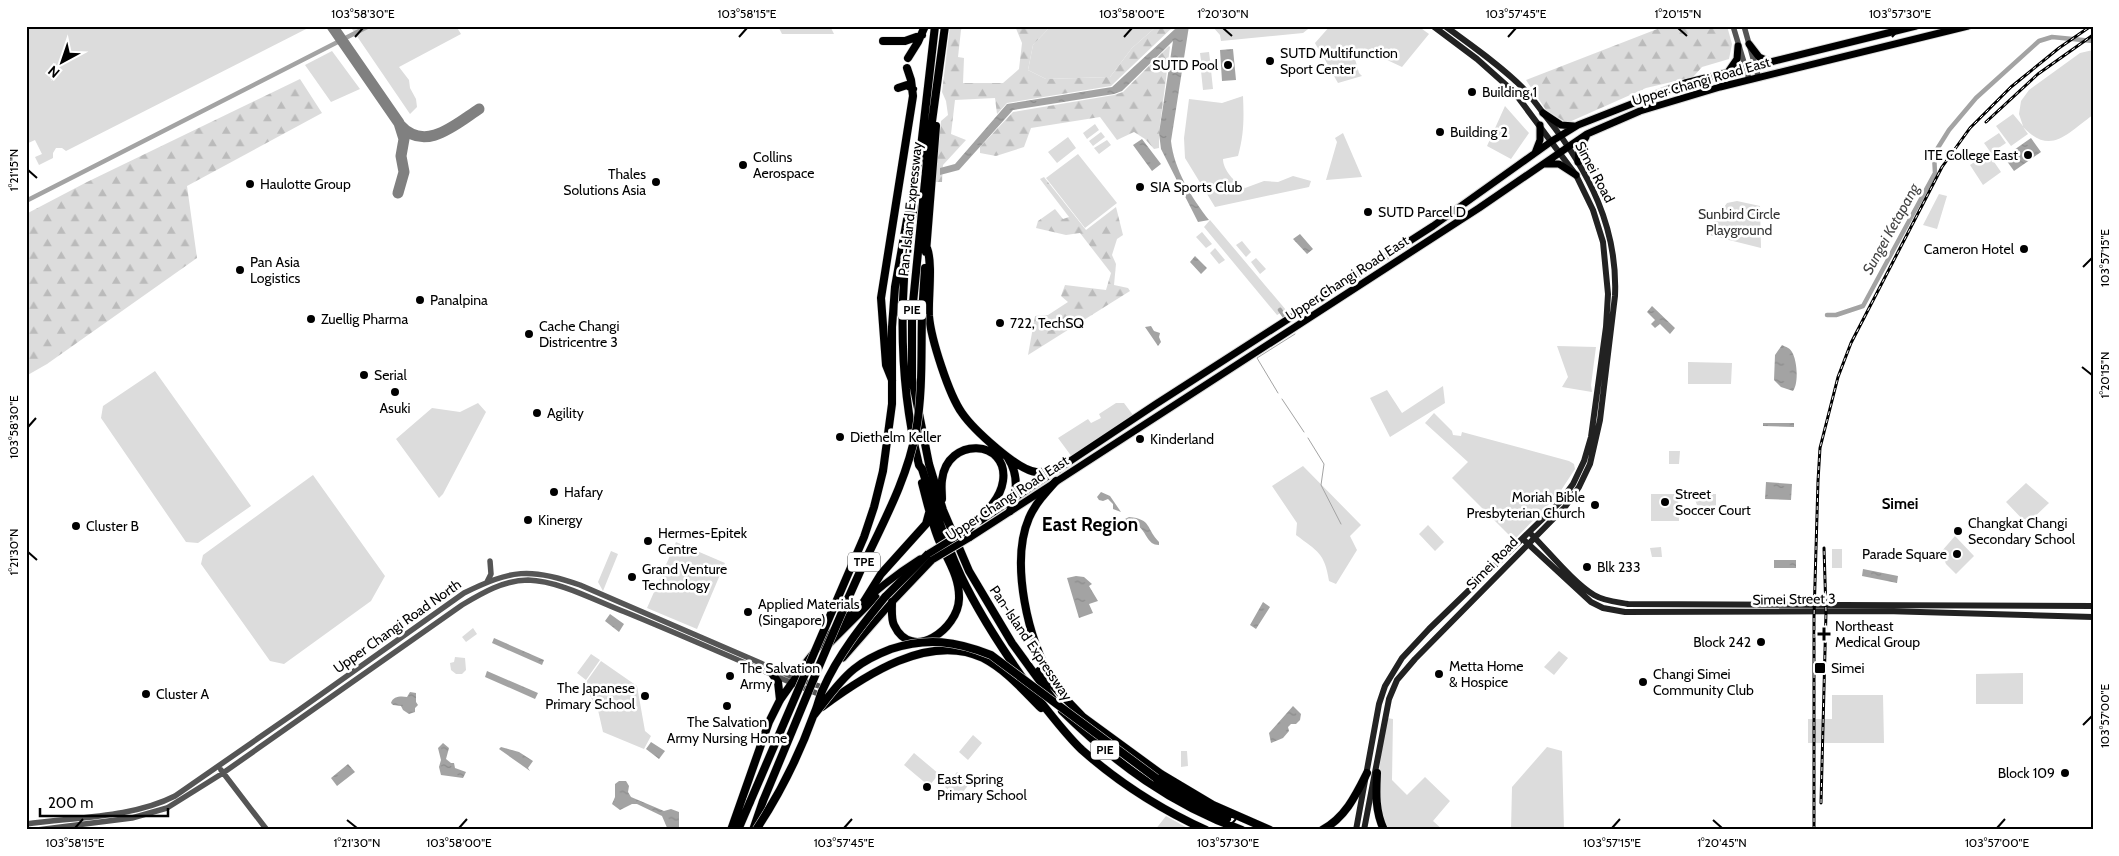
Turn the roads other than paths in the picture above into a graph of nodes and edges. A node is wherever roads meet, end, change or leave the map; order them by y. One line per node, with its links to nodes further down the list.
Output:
1 (925, 26): 10 (highway)
2 (935, 26): 37 (highway, Pan-Island Expressway / PIE)
3 (945, 26): 24 (highway, Pan-Island Expressway / PIE)
4 (1433, 26): 26 (main road, Simei Road)
5 (1445, 26): 25 (main road, Simei Road)
6 (1733, 26): 13 (street)
7 (1744, 26): 12 (street)
8 (1916, 26): 15 (main road, Upper Changi Road East)
9 (1968, 26): 20 (main road, Upper Changi Road East)
10 (922, 35): 11 (highway); 14 (highway)
11 (883, 41)
12 (1749, 44): 15 (main road); 16 (street)
13 (1738, 46): 18 (street); 19 (main road)
14 (908, 58)
15 (1770, 62): 16 (main road, Upper Changi Road East)
16 (1755, 65): 18 (main road, Upper Changi Road East); 20 (street)
17 (907, 68): 23 (highway)
18 (1745, 68): 19 (main road, Upper Changi Road East); 21 (street)
19 (1728, 72): 27 (main road, Upper Changi Road East)
20 (1758, 76): 21 (main road, Upper Changi Road East)
21 (1749, 79): 28 (main road, Upper Changi Road East)
22 (898, 88): 23 (highway)
23 (913, 90): 47 (highway)
24 (935, 107): 38 (highway, TPE); 56 (highway, Pan-Island Expressway / PIE)
25 (1543, 113): 27 (main road); 29 (main road, Simei Road)
26 (1540, 125): 30 (main road, Simei Road); 33 (main road)
27 (1578, 125): 29 (main road, Upper Changi Road East)
28 (1587, 134): 31 (main road, Upper Changi Road East); 34 (main road)
29 (1561, 136): 30 (main road, Upper Changi Road East); 31 (main road, Simei Road)
30 (1552, 141): 32 (main road, Simei Road); 33 (main road, Upper Changi Road East)
31 (1568, 146): 32 (main road, Upper Changi Road East); 34 (main road, Simei Road)
32 (1560, 152): 35 (main road, Upper Changi Road East); 36 (main road, Simei Road)
33 (1534, 155): 39 (main road, Upper Changi Road East)
34 (1578, 162): 55 (main road, Simei Road)
35 (1542, 165): 36 (main road); 40 (main road, Upper Changi Road East)
36 (1576, 175): 55 (main road, Simei Road)
37 (913, 193): 47 (highway, TPE); 49 (highway, Pan-Island Expressway / PIE)
38 (927, 248): 48 (highway); 94 (highway, TPE, bridge)
39 (1384, 258): 40 (main road); 41 (main road, Upper Changi Road East)
40 (1393, 263): 42 (main road, Upper Changi Road East)
41 (1256, 340): 42 (main road); 43 (main road, Upper Changi Road East)
42 (1265, 346): 44 (main road, Upper Changi Road East)
43 (1217, 365): 44 (main road); 45 (main road, Upper Changi Road East)
44 (1228, 369): 46 (main road, Upper Changi Road East)
45 (1205, 372): 46 (main road); 50 (main road, Upper Changi Road East)
46 (1214, 378): 51 (main road, Upper Changi Road East)
47 (892, 380): 93 (highway, TPE, bridge)
48 (1006, 455): 50 (highway); 54 (highway)
49 (919, 465): 57 (highway); 82 (highway, Pan-Island Expressway / PIE)
50 (1058, 469): 52 (main road, Upper Changi Road East)
51 (1056, 480): 53 (main road, Upper Changi Road East); 78 (highway)
52 (1034, 485): 53 (main road); 54 (main road, Upper Changi Road East)
53 (1042, 490): 58 (main road, Upper Changi Road East)
54 (1016, 497): 58 (highway); 59 (main road, Upper Changi Road East)
55 (1562, 505): 60 (main road, Simei Road)
56 (943, 510): 59 (highway); 70 (highway, Pan-Island Expressway / PIE)
57 (929, 511): 66 (highway); 67 (highway)
58 (1010, 511): 59 (main road, Upper Changi Road East)
59 (968, 534): 62 (main road, Upper Changi Road East, bridge)
60 (1531, 535): 61 (main road, Simei Road); 68 (main road, Simei Street 3)
61 (1525, 541): 69 (main road, Simei Street 3); 85 (main road, Simei Road); 86 (main road, Simei Road)
62 (930, 557): 65 (main road, Upper Changi Road East); 66 (highway)
63 (490, 561): 64 (street)
64 (487, 582): 73 (street, Upper Changi Road North); 74 (street, Upper Changi Road North)
65 (888, 583): 67 (main road, Upper Changi Road East); 71 (main road, Upper Changi Road East)
66 (888, 600): 77 (main road); 81 (highway, bridge)
67 (863, 603): 71 (main road, Upper Changi Road East)
68 (2093, 606)
69 (2093, 617)
70 (1004, 628): 78 (highway); 96 (highway, Pan-Island Expressway / PIE)
71 (811, 658): 72 (main road, Upper Changi Road East)
72 (801, 669): 74 (main road); 76 (main road, Upper Changi Road East)
73 (353, 671): 75 (street); 83 (street, Upper Changi Road North)
74 (776, 673): 75 (street, Upper Changi Road North); 76 (street, Upper Changi Road North); 80 (highway)
75 (362, 676): 84 (street, Upper Changi Road North)
76 (793, 681): 77 (street, Upper Changi Road North); 80 (highway)
77 (823, 691): 79 (highway); 81 (highway)
78 (1059, 691): 87 (highway)
79 (843, 693): 81 (highway); 82 (highway)
80 (780, 700): 92 (highway)
81 (814, 714): 88 (highway, bridge); 94 (highway, bridge)
82 (1061, 726): 95 (highway, Pan-Island Expressway / PIE)
83 (217, 766): 84 (street); 89 (street, Upper Changi Road North)
84 (223, 773): 90 (street); 91 (street, Upper Changi Road North)
85 (1367, 773): 99 (highway); 100 (main road, Simei Road)
86 (1376, 773): 101 (main road, Simei Road); 102 (highway)
87 (1182, 785): 88 (highway); 98 (highway)
88 (1206, 808): 97 (highway)
89 (26, 824)
90 (266, 828)
91 (37, 830)
92 (731, 830)
93 (738, 830)
94 (756, 830)
95 (1206, 830)
96 (1242, 830)
97 (1254, 830)
98 (1270, 830)
99 (1322, 830)
100 (1356, 830)
101 (1364, 830)
102 (1384, 830)

